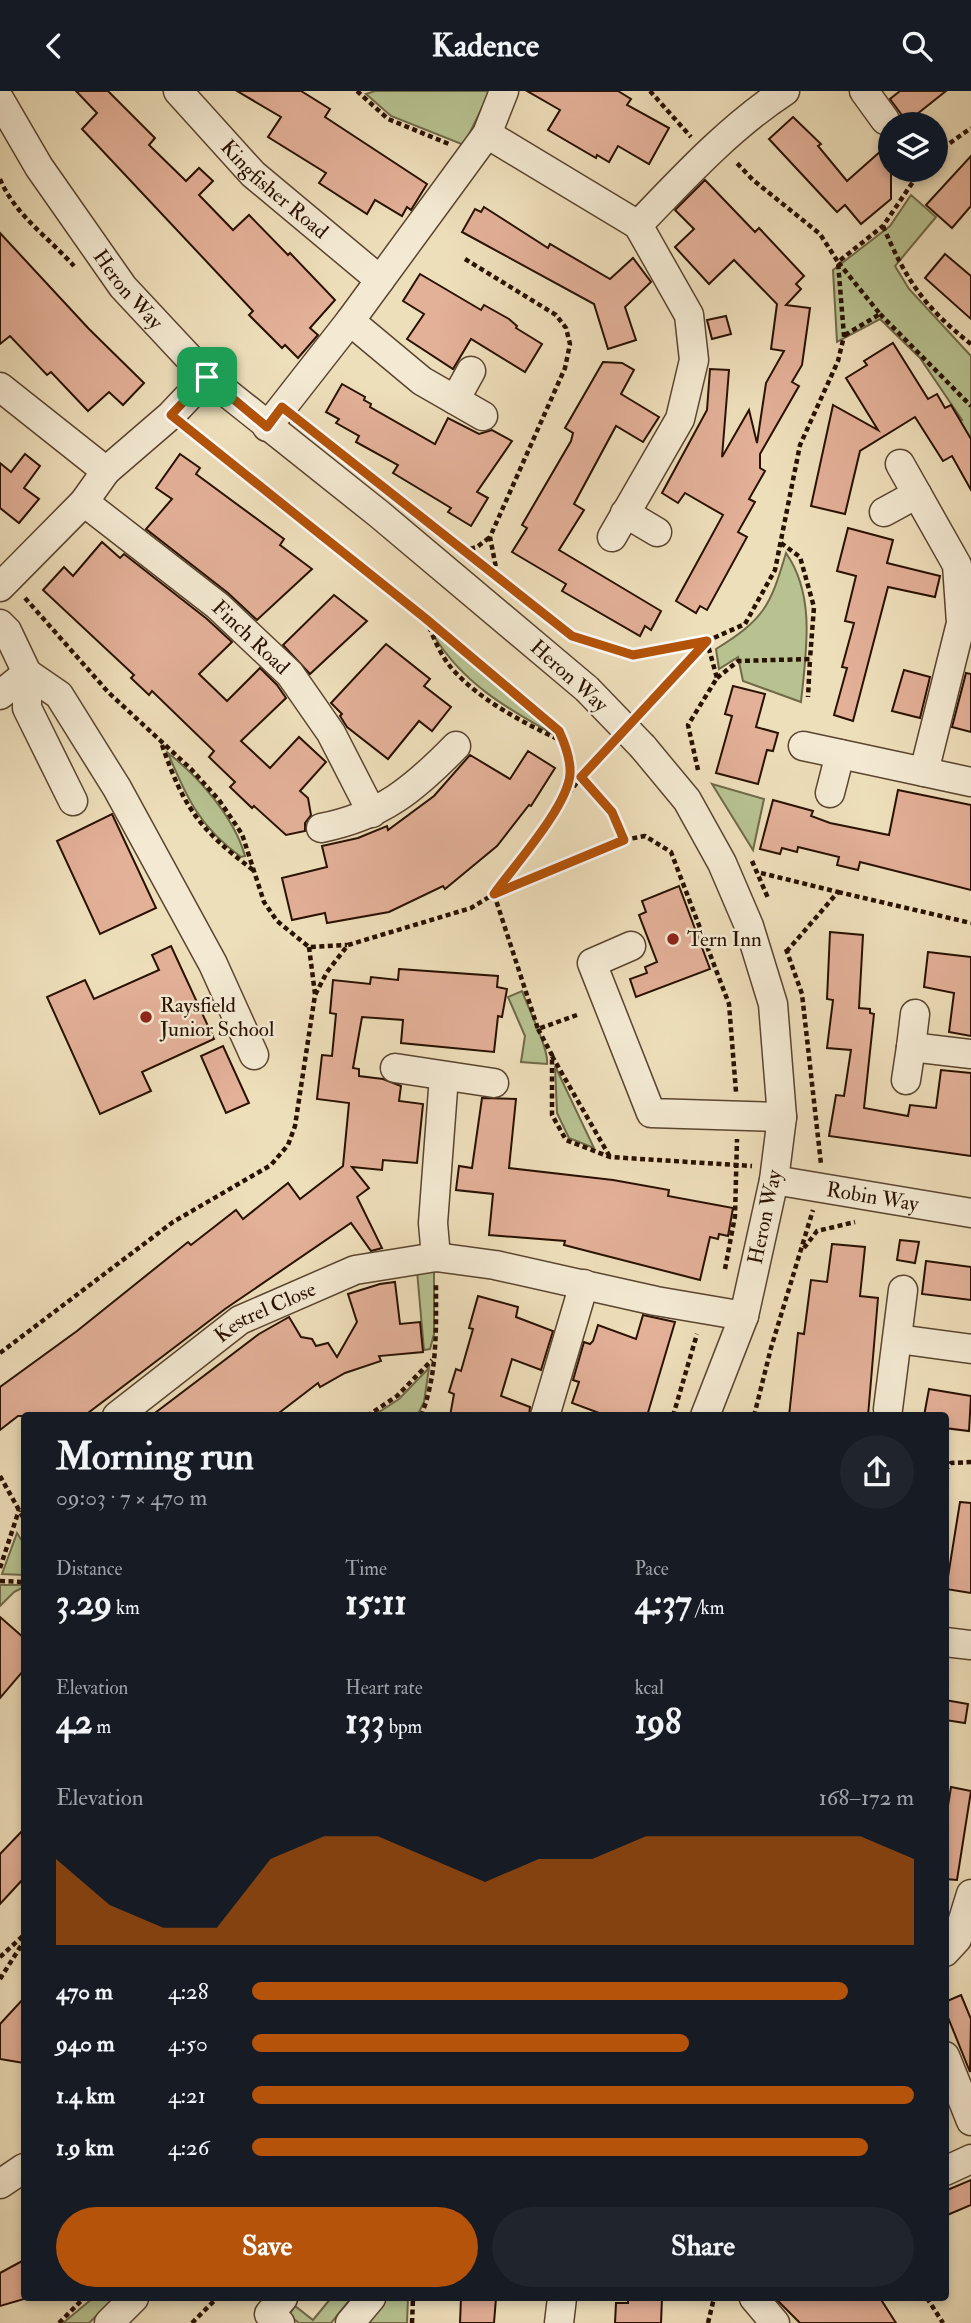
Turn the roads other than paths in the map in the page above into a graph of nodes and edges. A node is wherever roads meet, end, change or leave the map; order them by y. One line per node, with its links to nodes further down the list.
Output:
1 (178, 91): 9 (street, Kingfisher Road)
2 (504, 91): 7 (street)
3 (785, 91): 8 (street)
4 (864, 91): 6 (street)
5 (0, 100): 12 (street, Heron Way)
6 (879, 112)
7 (479, 144): 8 (street); 9 (street)
8 (638, 225): 22 (street)
9 (380, 280): 10 (street)
10 (350, 321): 14 (street); 16 (street)
11 (471, 371): 14 (street)
12 (207, 377): 16 (street, Heron Way); 18 (street)
13 (0, 387): 18 (street)
14 (454, 400): 15 (street)
15 (483, 416)
16 (267, 427): 45 (street, Heron Way, bridge)
17 (900, 464): 19 (street)
18 (106, 471): 20 (street)
19 (917, 494): 21 (street); 30 (street)
20 (84, 502): 23 (street); 34 (street, Finch Road)
21 (884, 512)
22 (657, 532)
23 (4, 583)
24 (0, 624): 25 (street)
25 (27, 673): 26 (street); 33 (street); 40 (street)
26 (0, 695)
27 (456, 746): 34 (street)
28 (803, 746): 29 (street)
29 (840, 754): 30 (street); 32 (street)
30 (924, 772): 31 (street)
31 (971, 782)
32 (830, 793)
33 (73, 801)
34 (372, 813): 35 (street)
35 (321, 828)
36 (631, 946): 45 (street)
37 (915, 1014): 38 (street)
38 (911, 1047): 39 (street); 43 (street)
39 (971, 1054)
40 (254, 1055)
41 (395, 1068): 42 (street)
42 (444, 1076): 44 (street); 48 (street)
43 (906, 1080)
44 (494, 1083)
45 (782, 1117): 46 (street, Heron Way)
46 (775, 1173): 47 (street, Robin Way); 51 (street, Heron Way)
47 (971, 1213)
48 (436, 1257): 49 (street, Kestrel Close); 55 (street, Kestrel Close)
49 (584, 1284): 51 (street, Kestrel Close); 56 (street)
50 (903, 1290): 52 (street)
51 (744, 1316): 57 (street, Heron Way)
52 (898, 1339): 53 (street); 54 (street)
53 (971, 1349)
54 (888, 1409)
55 (122, 1412)
56 (546, 1412)
57 (707, 1412)
58 (949, 1642): 59 (street)
59 (971, 1645)
60 (971, 1894): 61 (street)
61 (949, 1948)
62 (949, 2066): 63 (street)
63 (971, 2121)
64 (971, 2159): 65 (street)
65 (949, 2169)
66 (21, 2170): 67 (street)
67 (0, 2184)
68 (131, 2301): 73 (street)
69 (280, 2301): 74 (street)
70 (368, 2301): 75 (street)
71 (562, 2301): 76 (street)
72 (757, 2301): 77 (street)
73 (109, 2323)
74 (280, 2323)
75 (350, 2323)
76 (559, 2323)
77 (775, 2323)

